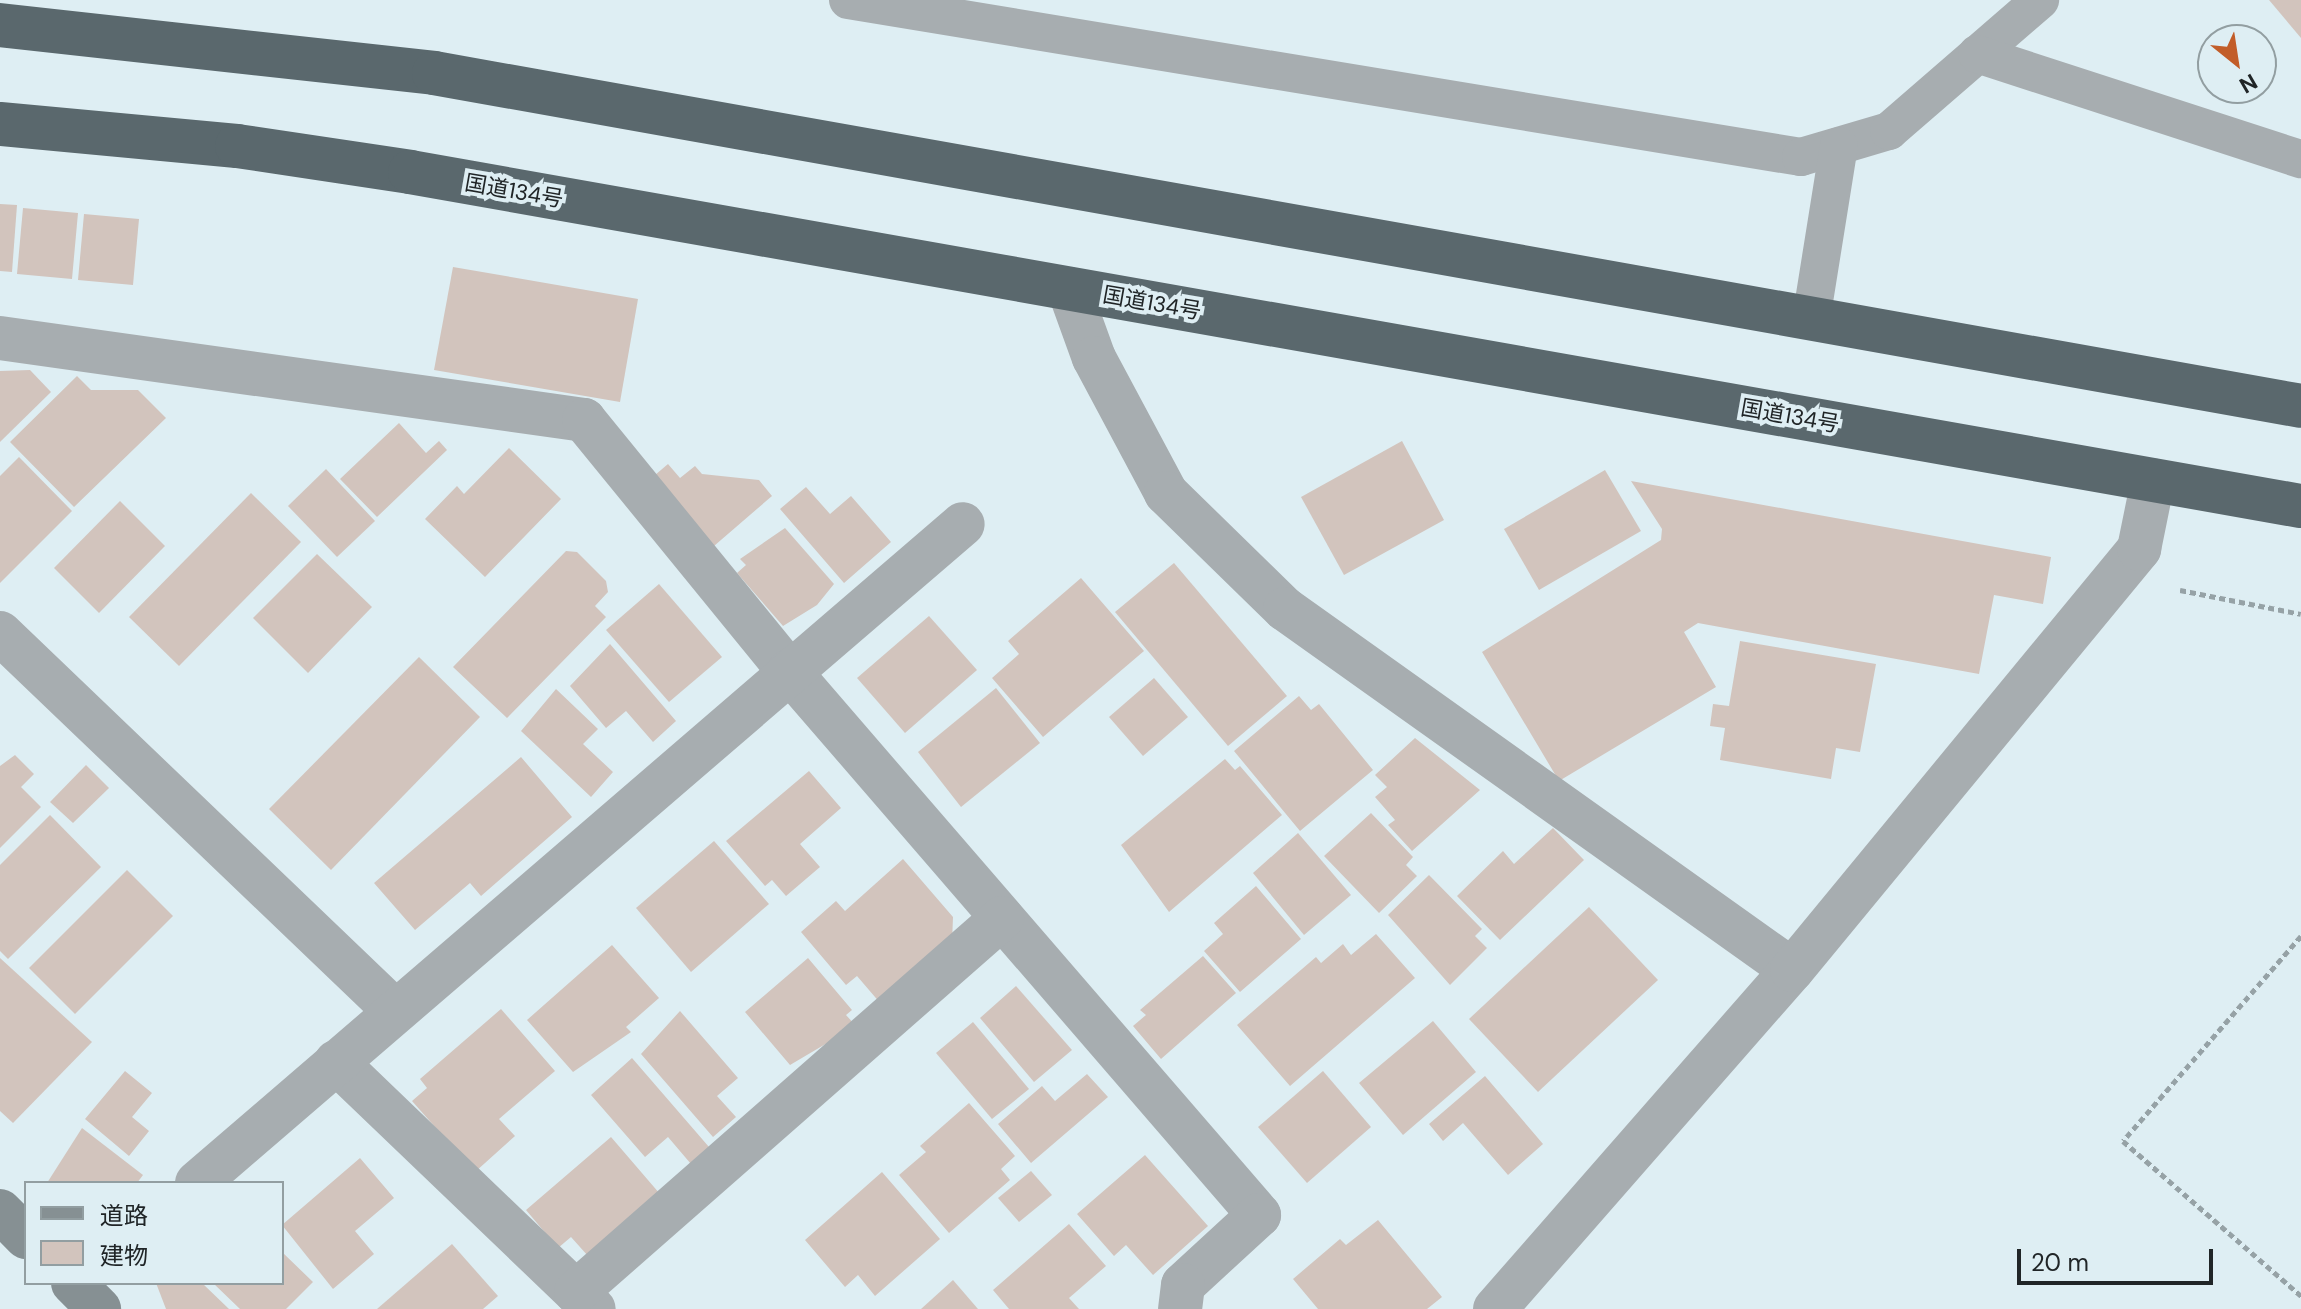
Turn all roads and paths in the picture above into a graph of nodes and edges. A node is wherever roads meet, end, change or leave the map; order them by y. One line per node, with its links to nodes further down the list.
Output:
1 (848, 0): 6 (lane)
2 (2040, 0): 4 (lane)
3 (0, 25): 9 (highway)
4 (1977, 54): 6 (lane); 7 (lane)
5 (0, 124): 8 (highway, 国道134号)
6 (1839, 146): 9 (lane)
7 (2301, 159)
8 (1069, 289): 12 (highway, 国道134号); 21 (street)
9 (1811, 320): 11 (highway)
10 (0, 338): 18 (street)
11 (2301, 406)
12 (2153, 480): 13 (highway, 国道134号); 15 (street)
13 (2301, 506)
14 (963, 524): 18 (street)
15 (2116, 578): 16 (path); 21 (street)
16 (2301, 614)
17 (0, 633): 22 (street)
18 (789, 671): 19 (street); 22 (street)
19 (1002, 918): 28 (street); 29 (street)
20 (2301, 936): 27 (path)
21 (1792, 970): 30 (street)
22 (395, 1011): 23 (street)
23 (336, 1062): 24 (street); 28 (street)
24 (199, 1181)
25 (0, 1211): 26 (street)
26 (24, 1235)
27 (2301, 1296)
28 (585, 1300)
29 (1180, 1309)
30 (1495, 1309)

